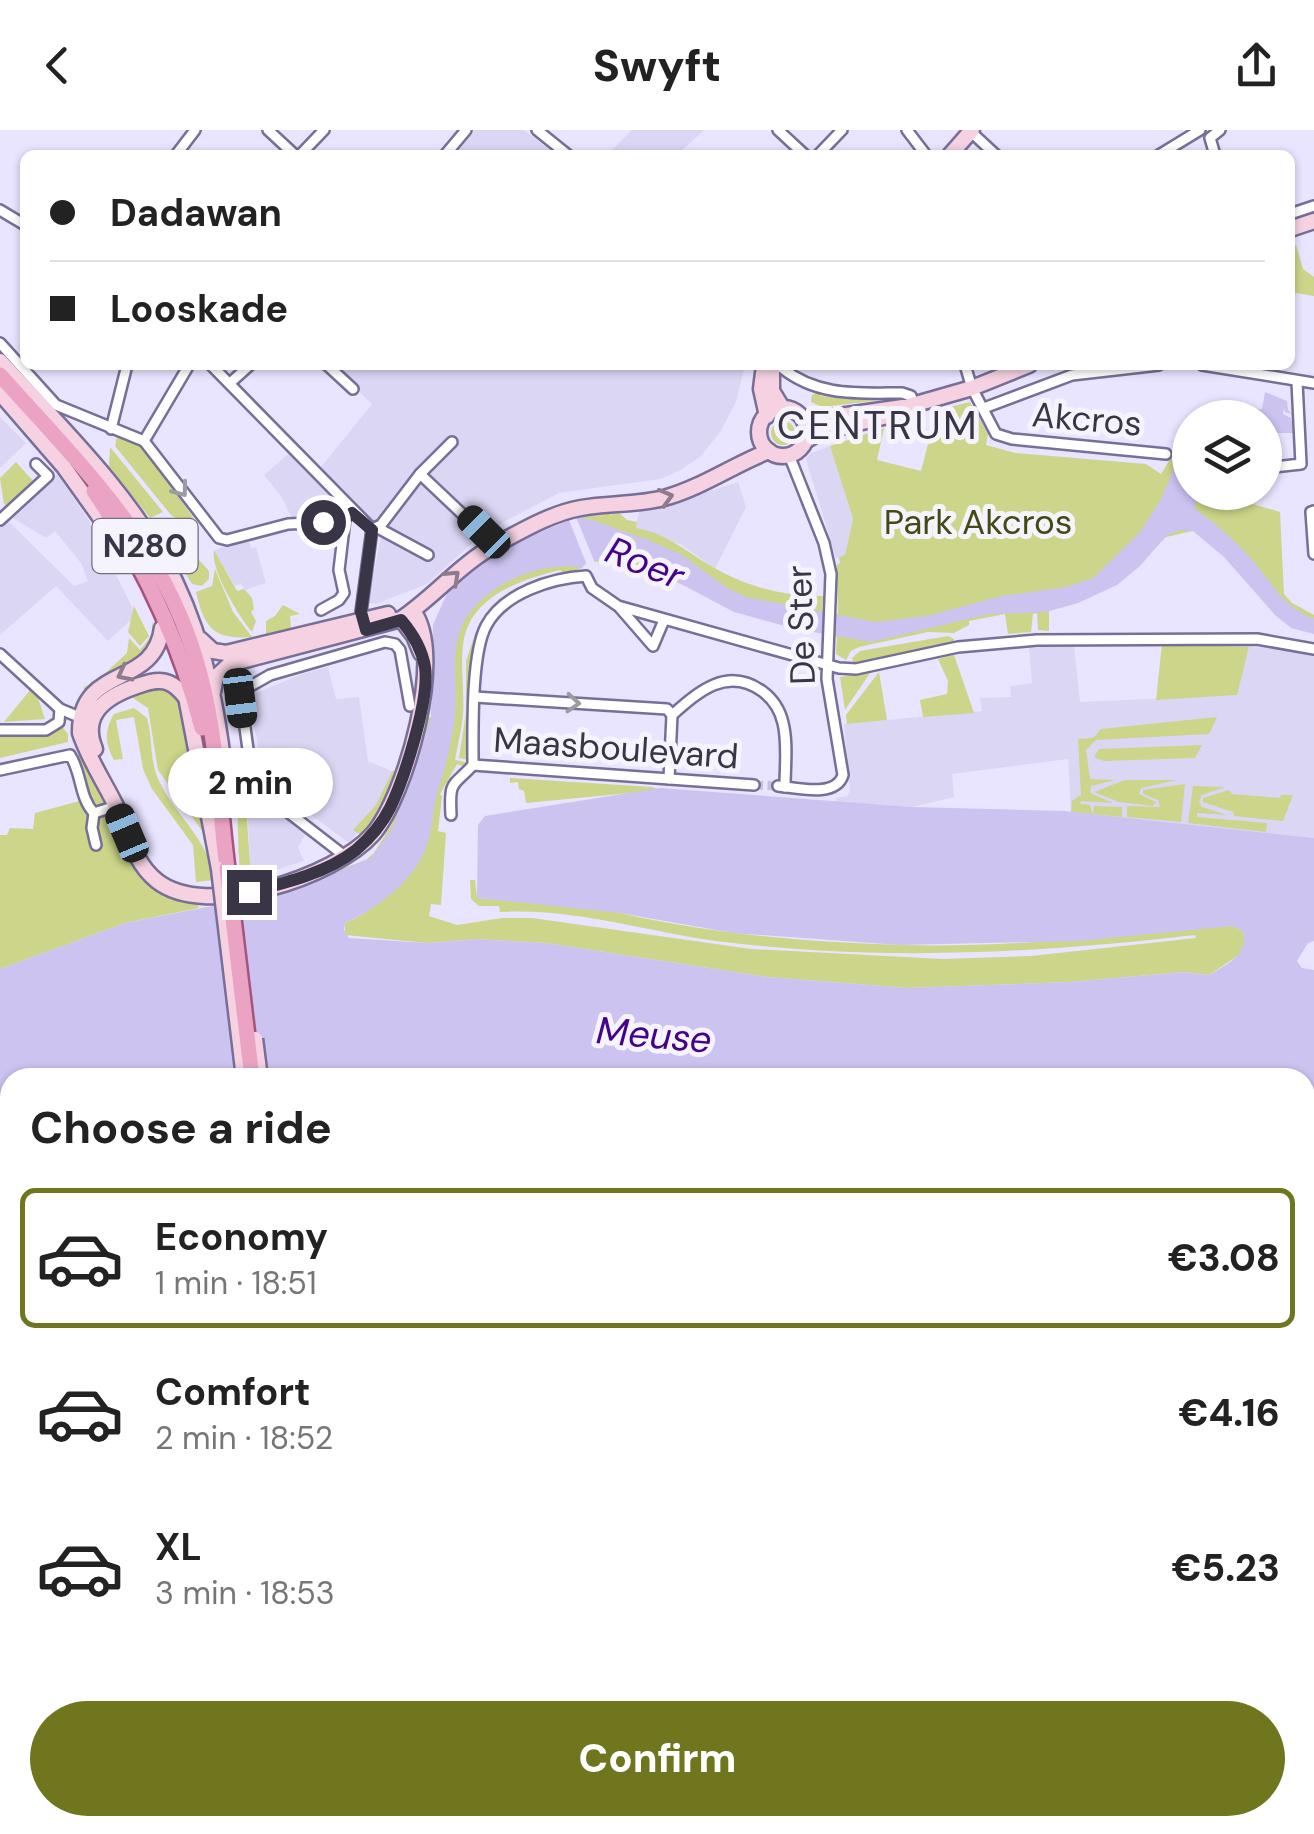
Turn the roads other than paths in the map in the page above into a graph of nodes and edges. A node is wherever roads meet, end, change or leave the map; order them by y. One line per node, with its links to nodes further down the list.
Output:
1 (195, 130): 12 (street)
2 (268, 130): 13 (street)
3 (324, 130): 14 (street)
4 (466, 130): 15 (street)
5 (538, 130): 16 (street)
6 (778, 130): 17 (street)
7 (842, 130): 18 (street)
8 (907, 130): 19 (street)
9 (1200, 130): 22 (street)
10 (1220, 130): 23 (street)
11 (971, 131): 20 (main road); 21 (street)
12 (180, 150)
13 (291, 150)
14 (302, 150)
15 (449, 150)
16 (562, 150)
17 (800, 150)
18 (823, 150)
19 (922, 150)
20 (954, 150)
21 (991, 150)
22 (1168, 150)
23 (1214, 150)
24 (0, 343): 26 (street)
25 (0, 361): 75 (main road, N280)
26 (20, 365)
27 (25, 370): 52 (street)
28 (126, 370): 52 (street)
29 (187, 370): 53 (street)
30 (217, 370): 41 (street)
31 (244, 370): 41 (street)
32 (332, 370): 45 (street)
33 (763, 370): 50 (main road)
34 (776, 370): 49 (main road)
35 (782, 370): 47 (street)
36 (966, 370): 44 (street, Akcros)
37 (1014, 370): 44 (main road)
38 (1116, 370): 48 (street)
39 (1230, 370): 42 (street)
40 (0, 375): 99 (main road, N280)
41 (230, 382): 63 (street)
42 (1297, 382): 43 (street); 60 (street)
43 (1314, 383)
44 (970, 384): 47 (main road); 48 (street, Akcros)
45 (353, 389)
46 (0, 393): 73 (main road, N280)
47 (911, 406): 51 (main road); 54 (main road)
48 (984, 408): 57 (street, Akcros)
49 (783, 409): 50 (main road); 51 (main road)
50 (767, 416): 56 (main road)
51 (804, 420): 54 (main road)
52 (111, 429): 53 (street)
53 (144, 440): 63 (street, one-way to 63)
54 (805, 441): 58 (main road)
55 (452, 442): 61 (street)
56 (769, 451): 58 (main road); 66 (main road, one-way to 56)
57 (1166, 454)
58 (789, 455): 78 (street, De Ster)
59 (36, 464): 64 (street)
60 (1282, 466)
61 (420, 474): 65 (street); 66 (street)
62 (1314, 512): 67 (street)
63 (349, 516): 65 (street); 70 (street)
64 (0, 520)
65 (375, 529): 68 (street); 74 (street)
66 (494, 545): 71 (main road, one-way to 66)
67 (1314, 554)
68 (428, 556)
69 (618, 606): 72 (street); 72 (street); 82 (street)
70 (322, 610)
71 (407, 615): 74 (main road); 80 (main road)
72 (664, 620): 78 (street)
73 (162, 628): 83 (main road, N280); 87 (main road, one-way to 87)
74 (366, 632): 75 (main road); 79 (street); 81 (main road); 98 (street)
75 (197, 634): 81 (main road, N280)
76 (1314, 648): 78 (street)
77 (0, 654): 85 (street)
78 (828, 666): 93 (street, De Ster)
79 (404, 670): 80 (street); 84 (street)
80 (425, 670): 98 (main road)
81 (212, 692): 99 (main road, N280)
82 (475, 697): 86 (street, one-way to 86); 89 (street)
83 (187, 699): 87 (main road); 99 (main road, N280)
84 (410, 706)
85 (60, 708): 87 (street); 88 (street)
86 (672, 716): 91 (street); 93 (street, Maasboulevard)
87 (86, 719): 94 (main road)
88 (0, 730)
89 (473, 765): 91 (street, Maasboulevard); 96 (street)
90 (0, 770): 95 (street)
91 (668, 778): 92 (street, Maasboulevard)
92 (754, 786)
93 (828, 789)
94 (116, 806): 95 (street); 98 (main road)
95 (94, 813): 97 (street)
96 (451, 815)
97 (96, 845)
98 (346, 857)
99 (227, 868): 100 (main road, N280, bridge); 101 (main road, N280, bridge); 102 (main road, N280, bridge)
100 (243, 1068)
101 (251, 1068)
102 (258, 1068)

